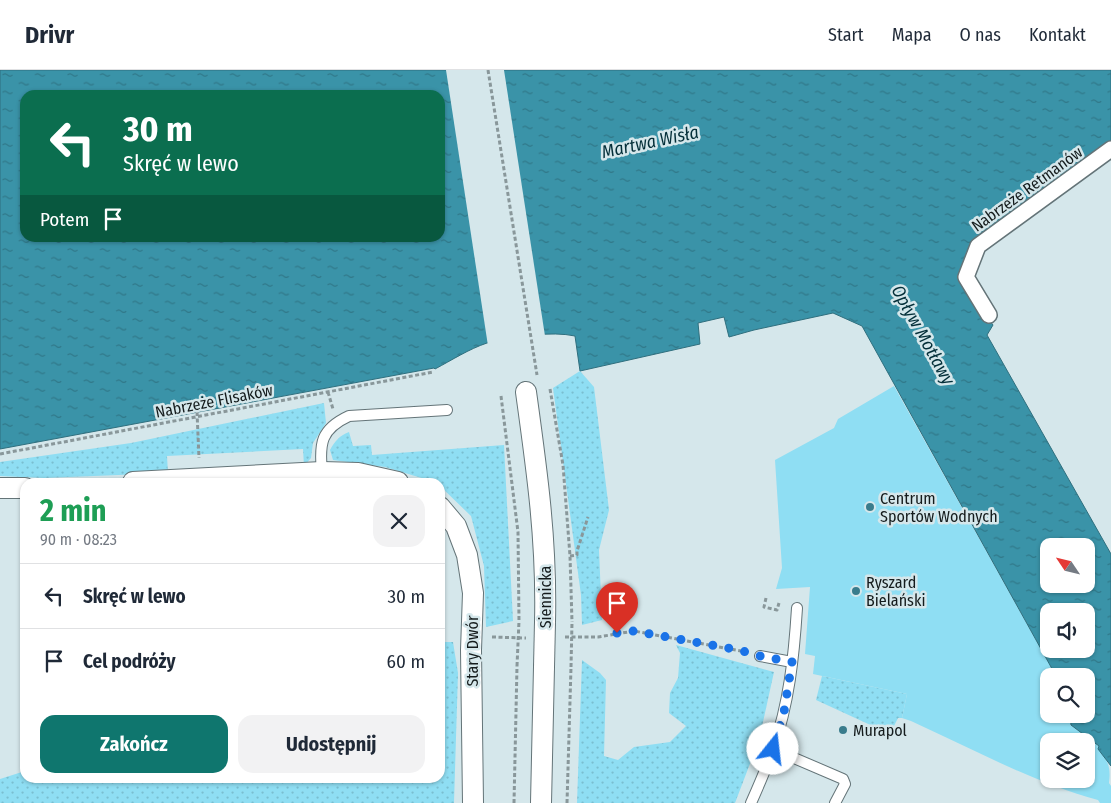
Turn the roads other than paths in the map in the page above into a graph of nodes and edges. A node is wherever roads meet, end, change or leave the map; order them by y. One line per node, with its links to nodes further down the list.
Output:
1 (1111, 149): 2 (street, Nabrzeże Retmanów)
2 (989, 316)
3 (532, 387): 16 (street, Siennicka, bridge)
4 (447, 410): 5 (lane)
5 (322, 472): 6 (street); 7 (street)
6 (217, 478)
7 (382, 478)
8 (0, 488): 9 (street)
9 (20, 488)
10 (445, 513): 15 (street, Stary Dwór)
11 (797, 608): 13 (lane)
12 (760, 656): 13 (lane)
13 (792, 662): 14 (lane)
14 (773, 749): 17 (lane); 18 (lane)
15 (473, 803)
16 (540, 803)
17 (752, 803)
18 (835, 803)

